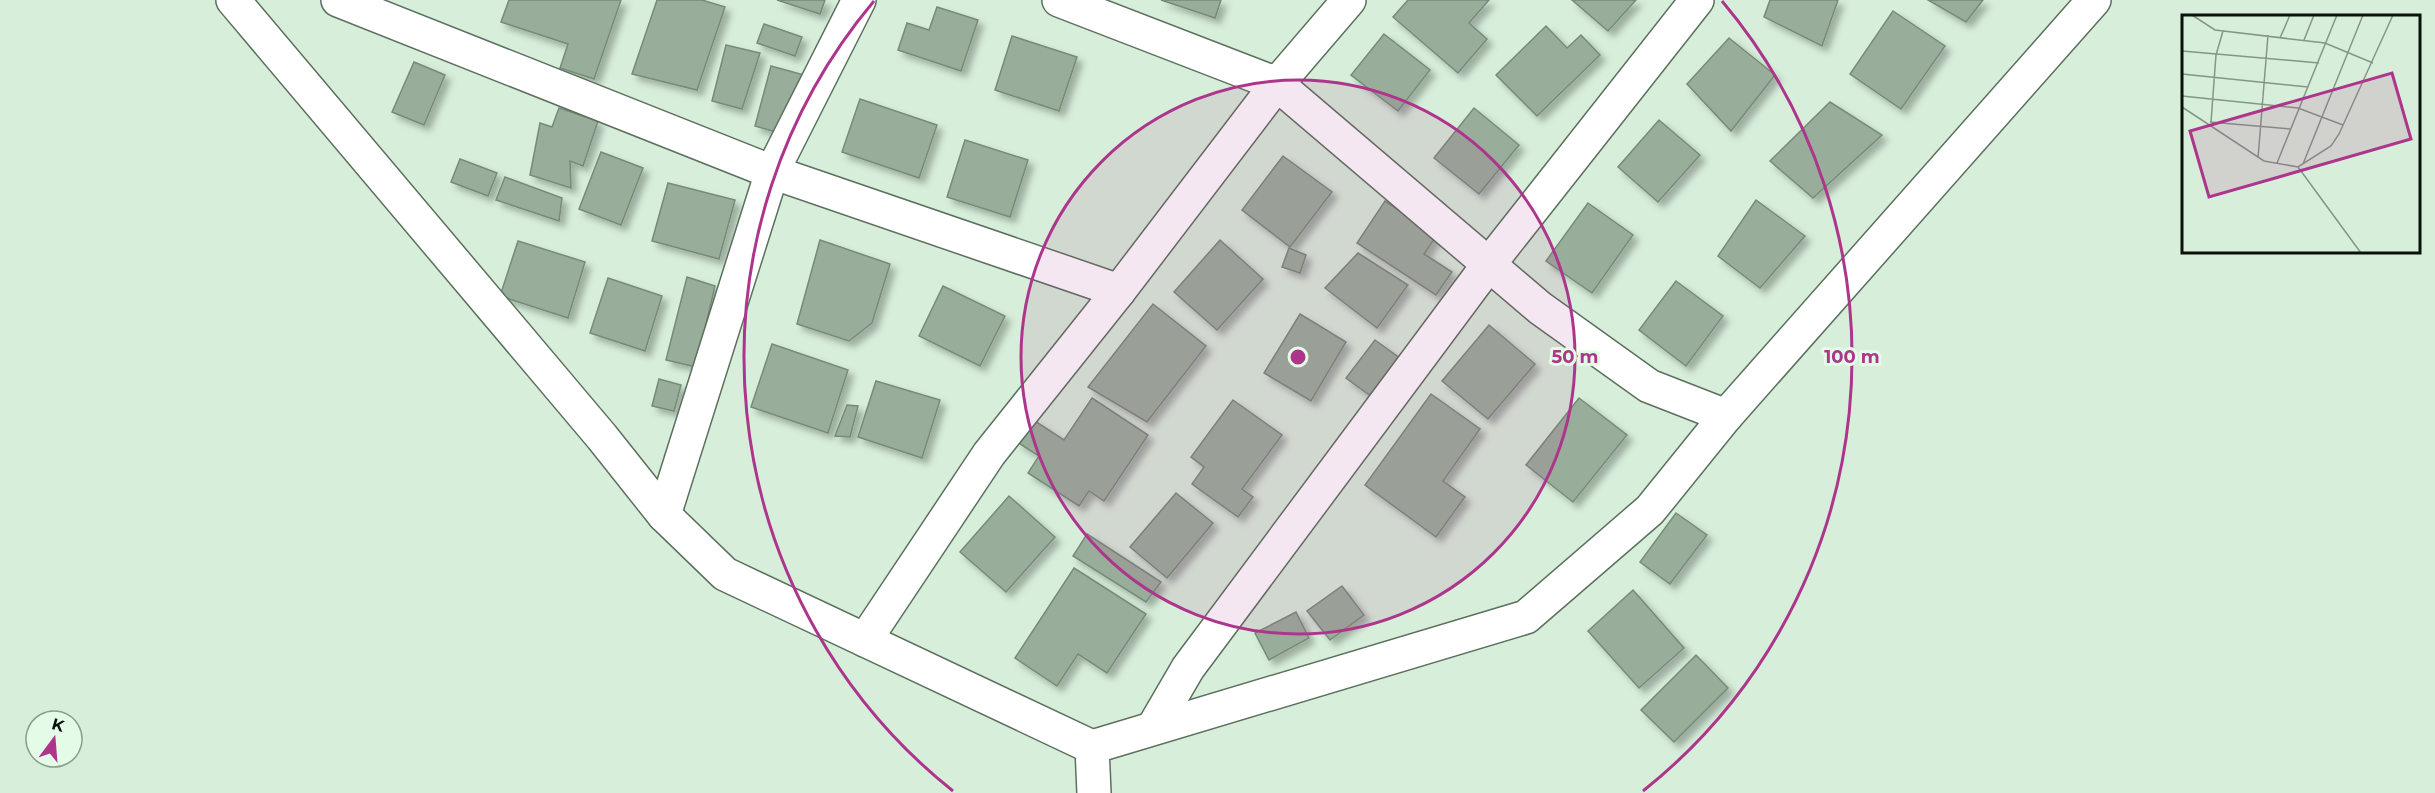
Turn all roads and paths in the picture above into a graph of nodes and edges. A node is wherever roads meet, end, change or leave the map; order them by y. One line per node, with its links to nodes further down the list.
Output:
1 (233, 0): 13 (street)
2 (338, 0): 9 (street)
3 (859, 0): 9 (street)
4 (1059, 0): 8 (street)
5 (1349, 0): 8 (street)
6 (1697, 0): 10 (street)
7 (2094, 0): 12 (street)
8 (1277, 84): 10 (street); 11 (street)
9 (772, 172): 11 (street); 13 (street)
10 (1489, 264): 12 (street); 15 (street)
11 (1119, 291): 14 (street)
12 (1726, 416): 15 (street)
13 (664, 515): 14 (street)
14 (865, 639): 16 (street)
15 (1153, 728): 16 (street)
16 (1092, 747): 17 (street)
17 (1094, 793)

